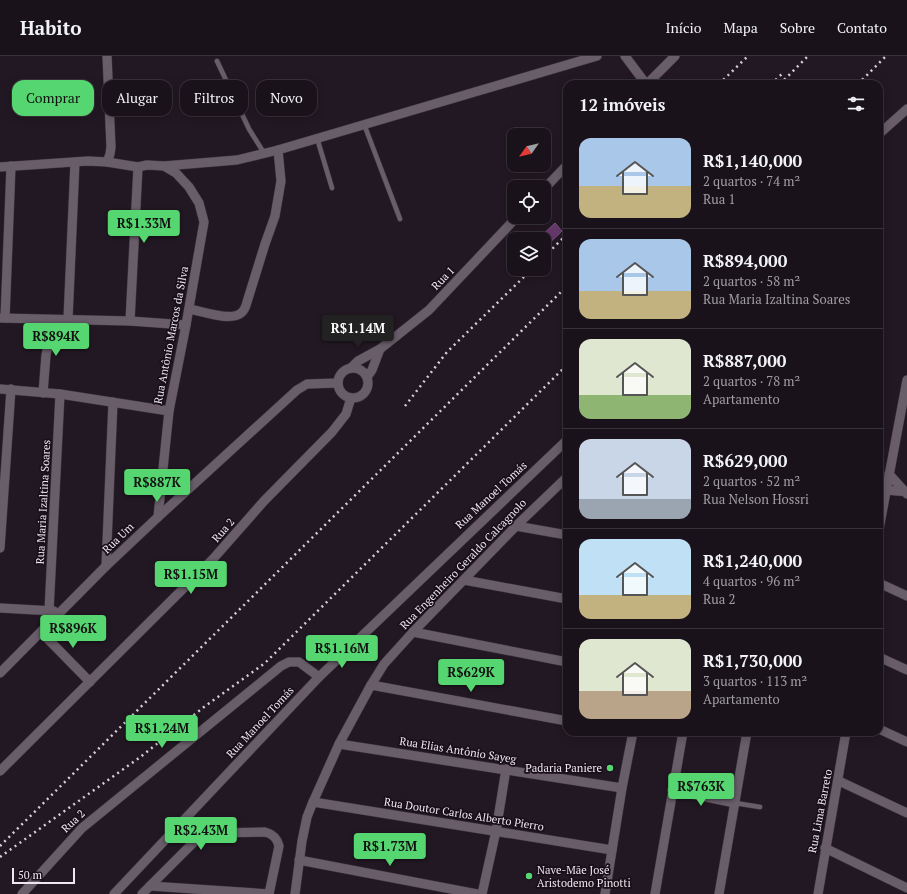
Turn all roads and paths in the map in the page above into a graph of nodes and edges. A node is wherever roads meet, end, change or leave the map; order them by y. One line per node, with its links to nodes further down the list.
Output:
1 (107, 56): 15 (street)
2 (625, 56): 6 (street)
3 (675, 56): 7 (street)
4 (596, 57): 9 (street)
5 (217, 61): 13 (lane)
6 (643, 80)
7 (650, 80)
8 (907, 109): 10 (street)
9 (364, 124): 11 (street); 23 (lane)
10 (883, 130)
11 (317, 138): 12 (street); 22 (lane)
12 (278, 150): 13 (street); 25 (street)
13 (264, 153): 18 (street)
14 (75, 162): 15 (street); 16 (street); 27 (street)
15 (107, 162): 17 (street)
16 (12, 166): 19 (street); 26 (street)
17 (142, 166): 18 (street); 29 (street)
18 (164, 166): 25 (street, Rua Antônio Marcos da Silva)
19 (0, 167)
20 (563, 170): 21 (street)
21 (551, 182)
22 (332, 188)
23 (400, 219)
24 (511, 224): 31 (street, Rua 1)
25 (189, 309): 30 (street, Rua Antônio Marcos da Silva)
26 (3, 318): 28 (street)
27 (68, 319): 28 (street); 29 (street)
28 (54, 320): 38 (street)
29 (130, 321): 30 (street)
30 (186, 325): 42 (street, Rua Antônio Marcos da Silva)
31 (380, 349): 32 (street, Rua 1); 33 (street)
32 (350, 368): 33 (street); 35 (street)
33 (367, 377): 40 (street)
34 (907, 380): 43 (street)
35 (338, 383): 40 (street); 50 (street, Rua Um)
36 (0, 389): 37 (street)
37 (11, 389): 38 (street); 53 (street)
38 (43, 393): 39 (street)
39 (60, 394): 41 (street); 60 (street, Rua Maria Izaltina Soares)
40 (350, 398): 69 (street, Rua 2)
41 (113, 402): 42 (street); 54 (street)
42 (169, 411): 50 (street, Rua Antônio Marcos da Silva)
43 (904, 427): 45 (street)
44 (563, 444): 68 (street, Rua Manoel Tomás)
45 (889, 474): 47 (street); 49 (street)
46 (563, 481): 51 (street, Rua Engenheiro Geraldo Calcagnolo)
47 (883, 488)
48 (883, 490): 49 (street)
49 (905, 493)
50 (158, 516): 54 (street, Rua Um)
51 (516, 526): 52 (street); 55 (street, Rua Engenheiro Geraldo Calcagnolo)
52 (563, 534)
53 (0, 548)
54 (106, 566): 61 (street, Rua Um)
55 (464, 580): 58 (street); 63 (street, Rua Engenheiro Geraldo Calcagnolo)
56 (883, 585): 57 (street)
57 (907, 596)
58 (563, 598)
59 (0, 608): 60 (street)
60 (49, 611): 61 (street)
61 (60, 612): 62 (street, Rua Um)
62 (41, 632): 67 (street, Rua Um); 69 (street)
63 (413, 632): 65 (street); 70 (street, Rua Engenheiro Geraldo Calcagnolo)
64 (883, 659): 66 (street)
65 (563, 661)
66 (907, 670)
67 (0, 672)
68 (319, 676): 94 (street, Rua 2); 95 (street, Rua Manoel Tomás)
69 (90, 682): 80 (street, Rua 2)
70 (371, 685): 71 (street); 78 (street, Rua Engenheiro Geraldo Calcagnolo)
71 (563, 720)
72 (883, 731): 77 (street)
73 (629, 736): 82 (street)
74 (682, 736): 83 (street)
75 (746, 736): 85 (street)
76 (845, 736): 81 (street, Rua Lima Barreto)
77 (907, 742)
78 (338, 744): 79 (street, Rua Elias Antônio Sayeg); 84 (street, Rua Engenheiro Geraldo Calcagnolo)
79 (506, 769): 82 (street, Rua Elias Antônio Sayeg); 88 (street)
80 (0, 772)
81 (839, 781): 87 (street); 89 (street, Rua Lima Barreto)
82 (622, 788): 90 (street)
83 (672, 790): 85 (street); 102 (street)
84 (313, 802): 88 (street, Rua Doutor Carlos Alberto Pierro); 91 (street, Rua Engenheiro Geraldo Calcagnolo)
85 (735, 803): 86 (lane); 103 (street)
86 (760, 807)
87 (907, 813)
88 (496, 831): 90 (street, Rua Doutor Carlos Alberto Pierro); 100 (street)
89 (825, 848): 93 (street); 104 (street, Rua Lima Barreto)
90 (612, 850): 101 (street)
91 (299, 860): 98 (street, Rua Engenheiro Geraldo Calcagnolo); 99 (street)
92 (150, 886): 96 (street); 97 (street); 97 (street)
93 (907, 888)
94 (22, 894)
95 (114, 894)
96 (142, 894)
97 (269, 894)
98 (295, 894)
99 (477, 894)
100 (482, 894)
101 (605, 894)
102 (655, 894)
103 (719, 894)
104 (818, 894)

